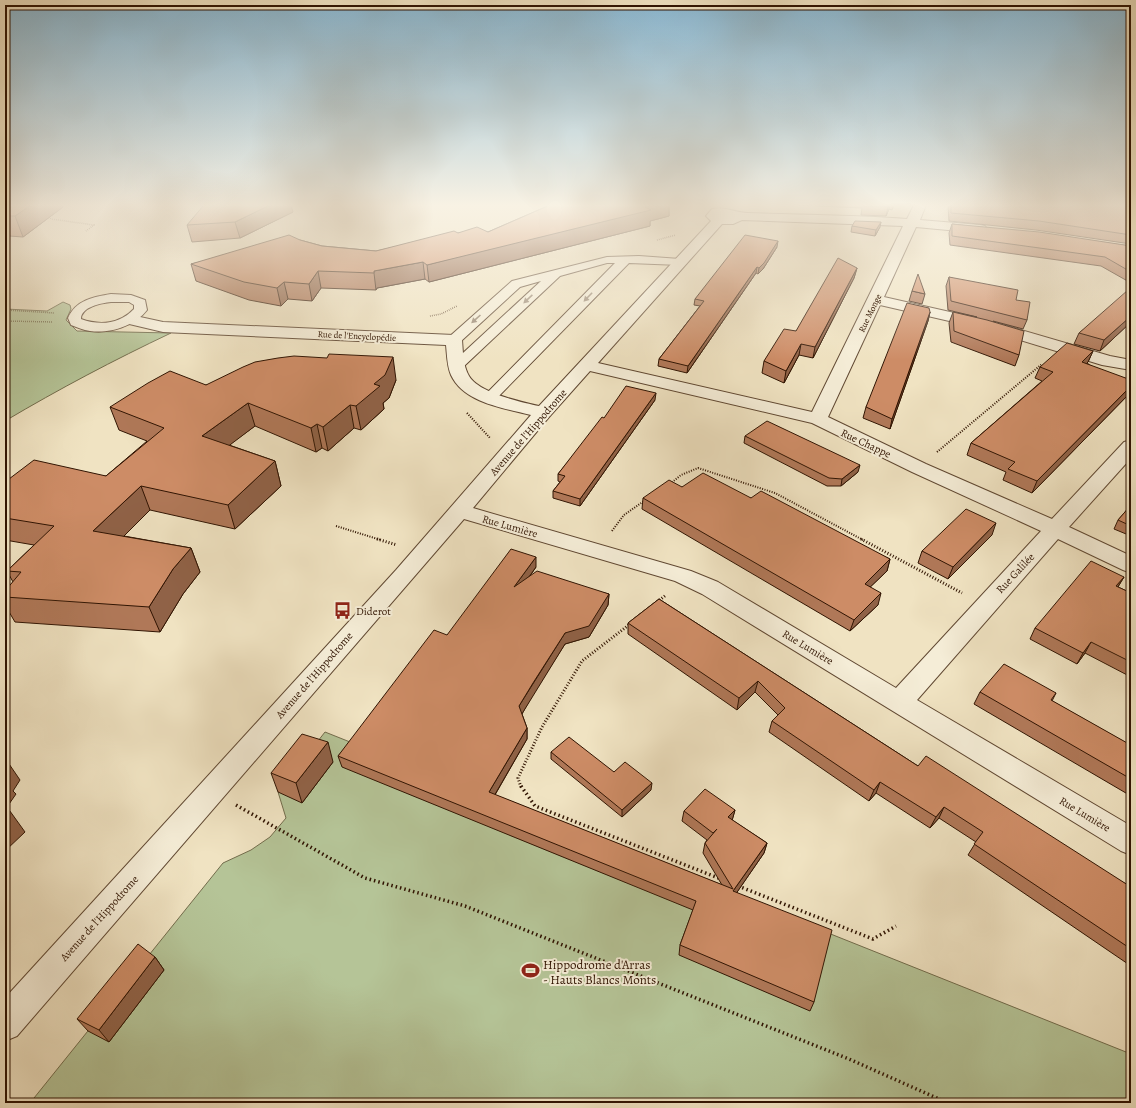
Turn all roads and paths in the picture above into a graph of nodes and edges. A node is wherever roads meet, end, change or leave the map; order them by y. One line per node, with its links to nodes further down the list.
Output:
1 (685, 257): 4 (street, Avenue de l'Hippodrome)
2 (896, 257): 6 (street, Rue Monge)
3 (626, 259): 4 (lane); 5 (lane); 19 (lane, one-way to 19)
4 (680, 262): 16 (street, Avenue de l'Hippodrome)
5 (557, 273): 13 (lane, one-way to 13); 15 (lane, one-way to 15)
6 (876, 300): 14 (street); 21 (street, Rue Monge)
7 (460, 305): 9 (path)
8 (5, 310): 10 (path)
9 (426, 317)
10 (76, 318): 11 (lane); 11 (lane); 12 (path)
11 (131, 320): 13 (street, Rue de l'Encyclopédie)
12 (5, 321)
13 (454, 340): 15 (street)
14 (1062, 346): 17 (street); 24 (path)
15 (457, 365): 18 (street)
16 (586, 365): 20 (street, Avenue de l'Hippodrome); 21 (street, Rue Chappe)
17 (1131, 365)
18 (466, 385): 19 (street); 23 (path)
19 (489, 398): 20 (street)
20 (544, 413): 23 (street, Avenue de l'Hippodrome)
21 (818, 420): 24 (street, Rue Chappe)
22 (1131, 446): 29 (street, Rue Galilée)
23 (513, 450): 27 (street, Avenue de l'Hippodrome)
24 (919, 468): 29 (street, Rue Chappe)
25 (668, 485): 35 (path)
26 (649, 498): 31 (path)
27 (458, 511): 30 (street, Avenue de l'Hippodrome); 31 (street, Rue Lumière)
28 (336, 526): 30 (path)
29 (1055, 529): 32 (street, Rue Chappe); 35 (street, Rue Galilée)
30 (423, 551): 38 (street, Avenue de l'Hippodrome)
31 (605, 554): 33 (street, Rue Lumière)
32 (1131, 565)
33 (683, 576): 34 (path); 37 (street, Rue Lumière)
34 (654, 604)
35 (985, 605): 37 (street, Rue Galilée)
36 (636, 619): 40 (path)
37 (899, 702): 39 (street, Rue Lumière)
38 (211, 791): 43 (street, Avenue de l'Hippodrome); 44 (path)
39 (1131, 842)
40 (726, 881)
41 (733, 884): 42 (path)
42 (896, 926)
43 (5, 1024)
44 (948, 1103)

